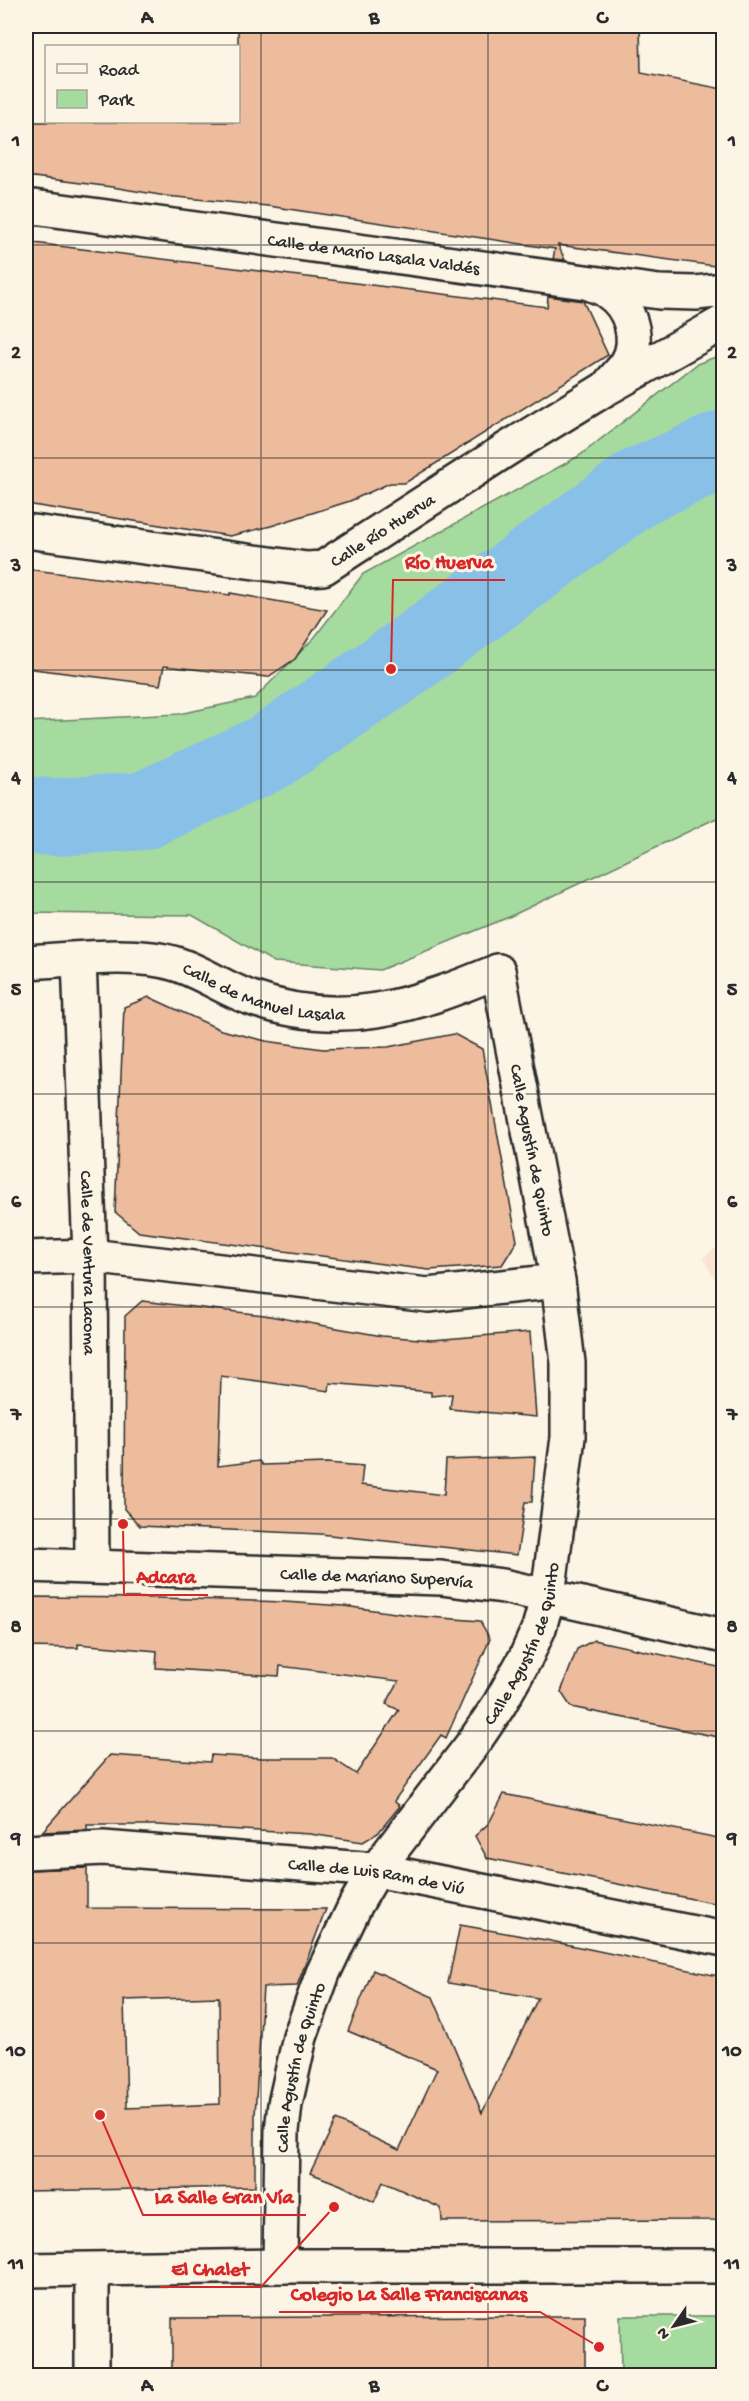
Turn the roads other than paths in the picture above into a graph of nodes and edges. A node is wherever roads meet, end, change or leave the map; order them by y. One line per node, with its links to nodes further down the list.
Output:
1 (26, 206): 2 (street, Calle de Mario Lasala Valdés)
2 (583, 281): 3 (street, Calle de Mario Lasala Valdés); 5 (street, Calle Río Huerva)
3 (723, 290)
4 (723, 322): 5 (street, Calle Río Huerva)
5 (605, 389): 6 (street, Calle Río Huerva)
6 (26, 531)
7 (79, 959): 8 (street, Calle de Manuel Lasala); 9 (street, Calle de Manuel Lasala); 10 (street, Calle de Ventura Lacoma)
8 (26, 962)
9 (498, 971): 12 (street, Calle Agustín de Quinto)
10 (90, 1256): 11 (street); 12 (street); 14 (street, Calle de Ventura Lacoma)
11 (26, 1258)
12 (558, 1281): 15 (street, Calle Agustín de Quinto)
13 (26, 1564): 14 (street, Calle de Mariano Supervía)
14 (92, 1567): 15 (street, Calle de Mariano Supervía)
15 (548, 1596): 16 (street, Calle de Mariano Supervía); 18 (street, Calle Agustín de Quinto)
16 (723, 1636)
17 (26, 1852): 18 (street, Calle de Luis Ram de Viú)
18 (376, 1870): 19 (street, Calle de Luis Ram de Viú); 20 (street, Calle Agustín de Quinto)
19 (723, 1939)
20 (280, 2266): 21 (street); 23 (street)
21 (723, 2266)
22 (26, 2270): 23 (street)
23 (92, 2270): 24 (street)
24 (92, 2376)

